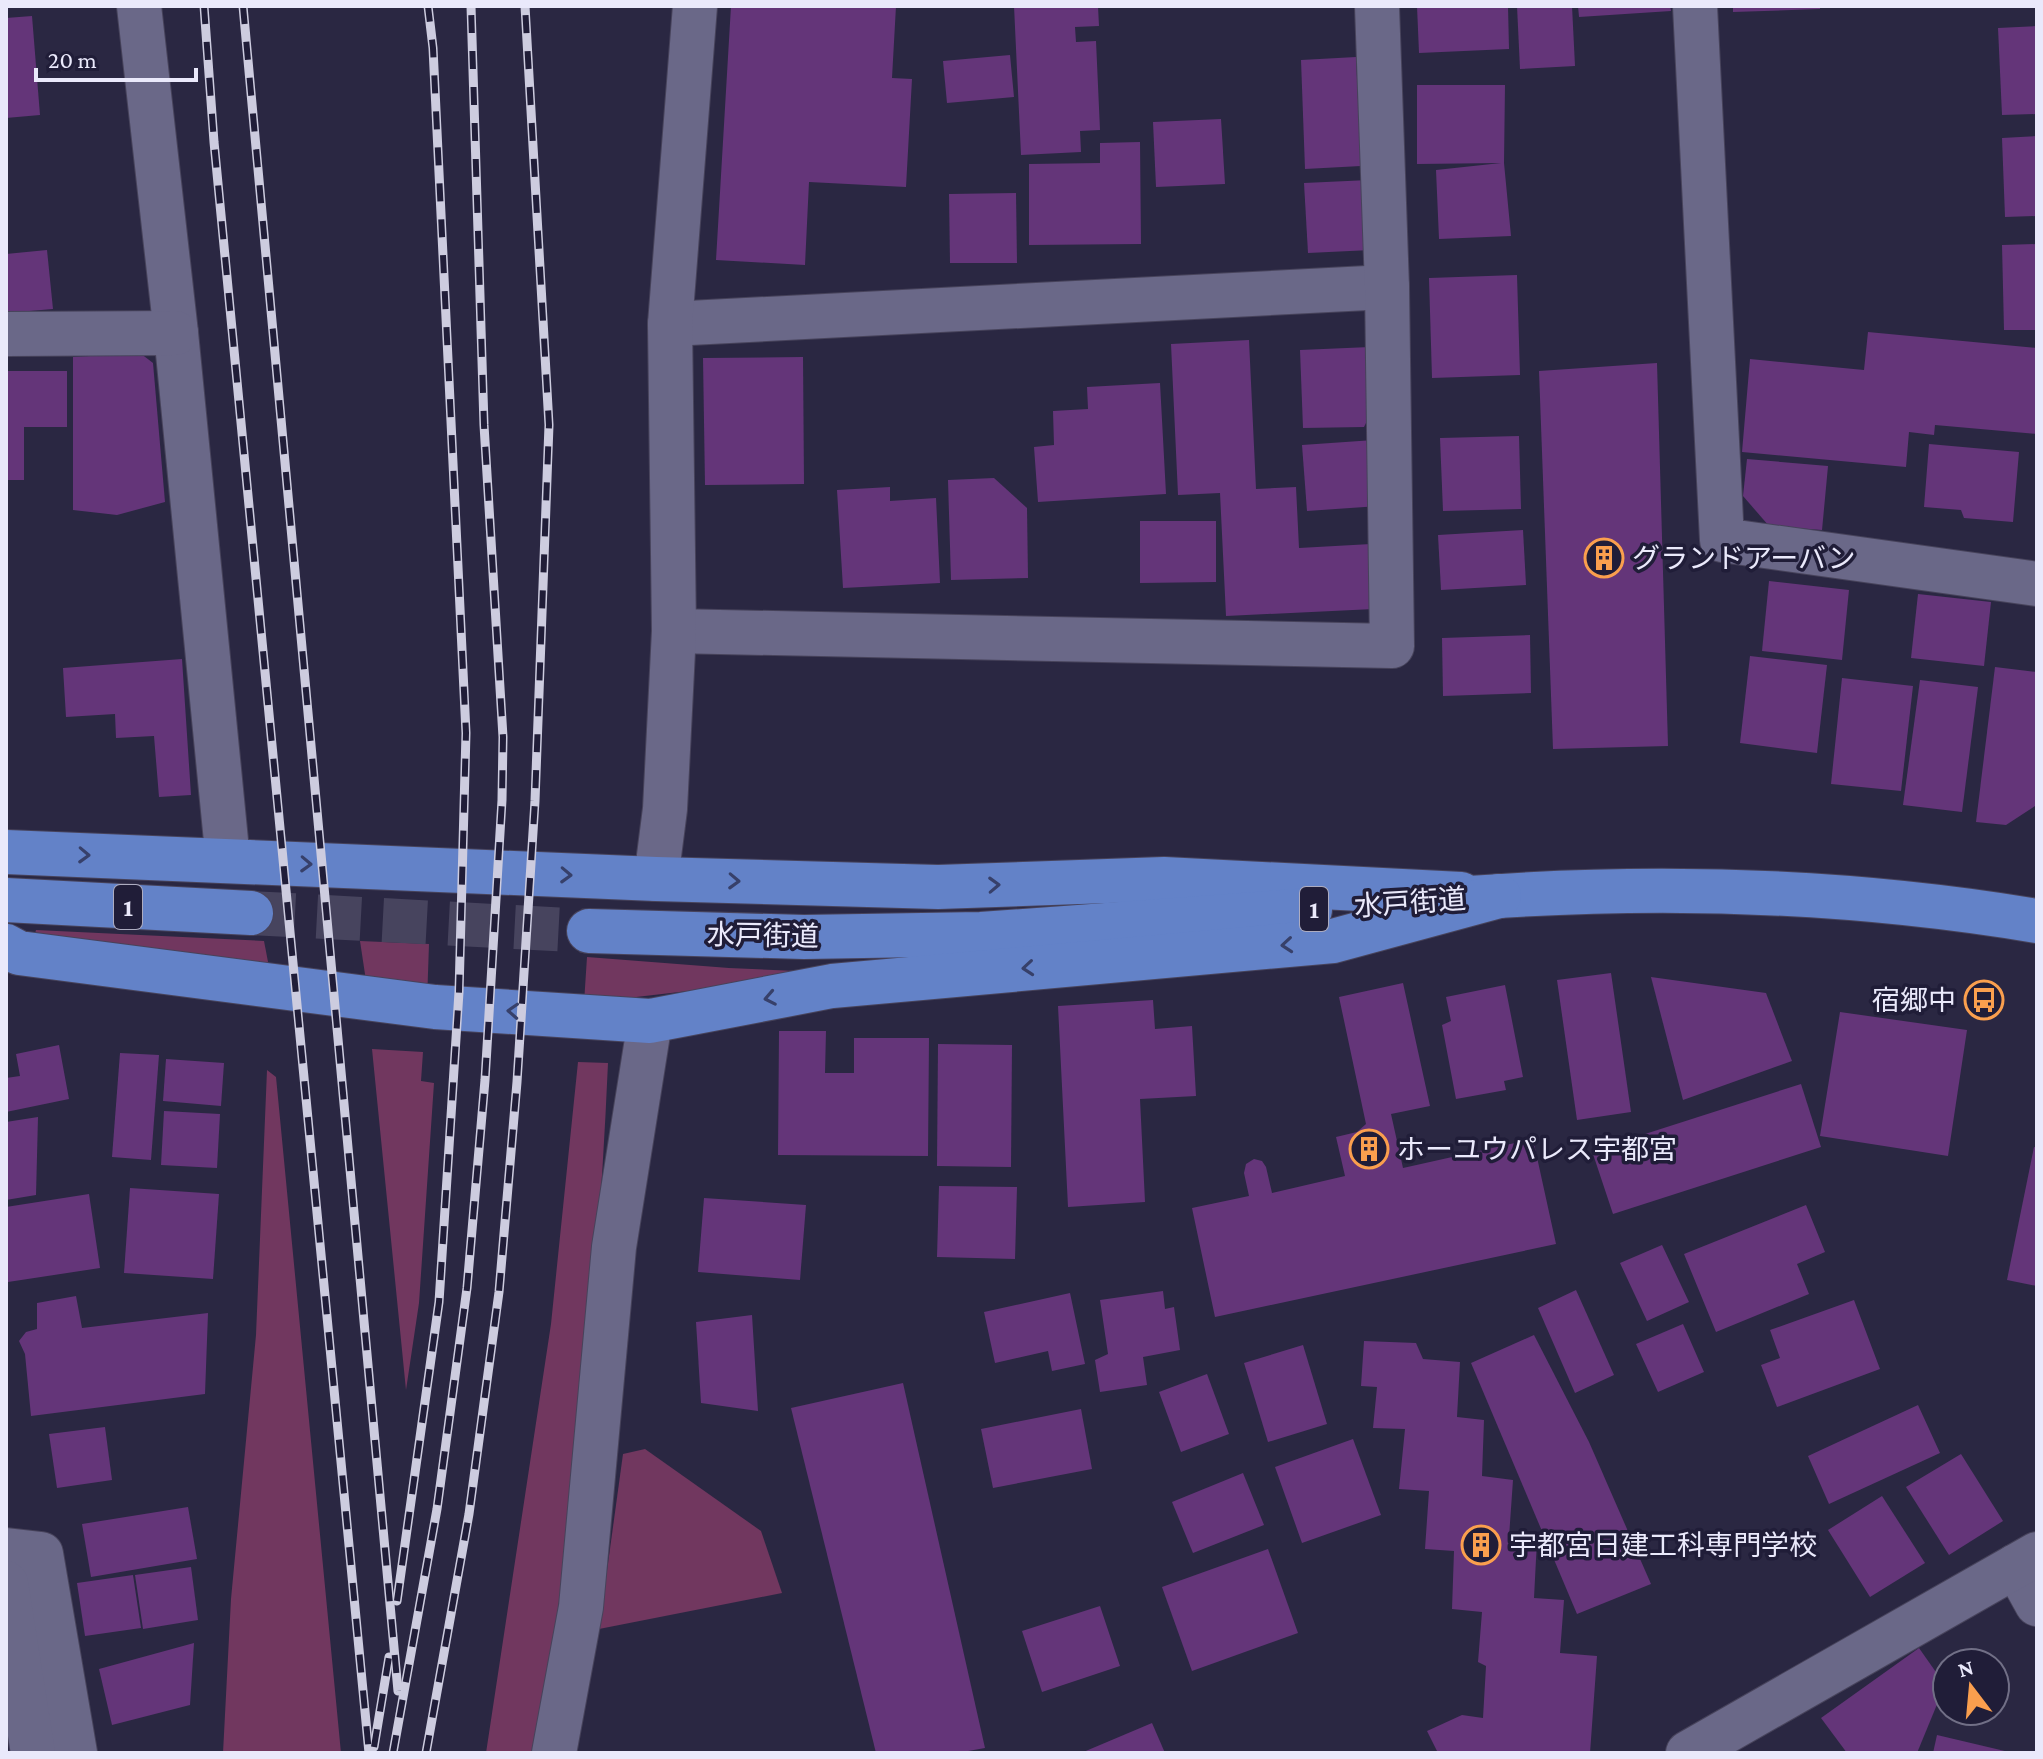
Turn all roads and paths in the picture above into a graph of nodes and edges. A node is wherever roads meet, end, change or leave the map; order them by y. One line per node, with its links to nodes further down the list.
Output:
1 (139, 6): 7 (street)
2 (695, 6): 6 (street)
3 (1377, 6): 5 (street)
4 (1695, 6): 9 (street)
5 (1387, 287): 6 (street); 10 (street)
6 (670, 324): 10 (street)
7 (176, 333): 8 (street); 12 (street)
8 (6, 334)
9 (2037, 584)
10 (674, 631): 13 (street)
11 (6, 852): 12 (main road, one-way to 12)
12 (228, 861): 13 (main road, one-way to 13)
13 (656, 879): 14 (main road, one-way to 14)
14 (1499, 896): 17 (main road, 水戸街道 / 1); 18 (main road, 水戸街道 / 1); 20 (main road, one-way to 20)
15 (6, 900): 16 (main road, 1)
16 (251, 913)
17 (2037, 921)
18 (589, 931)
19 (6, 946): 20 (main road, one-way to 19)
20 (650, 1021): 27 (street)
21 (6, 1550): 26 (street)
22 (2027, 1560): 24 (street); 28 (street)
23 (6, 1583): 25 (street)
24 (2037, 1604)
25 (33, 1753)
26 (75, 1753)
27 (554, 1753)
28 (1688, 1753)

